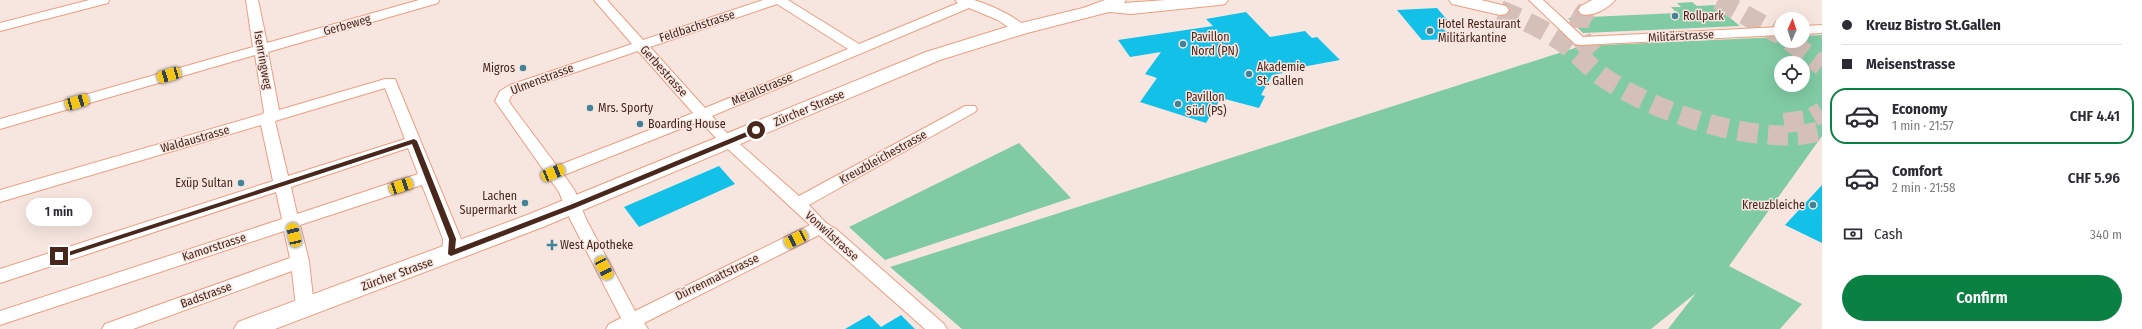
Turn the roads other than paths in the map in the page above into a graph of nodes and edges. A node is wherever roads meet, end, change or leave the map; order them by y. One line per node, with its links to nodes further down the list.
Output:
1 (103, 0): 14 (street)
2 (252, 0): 20 (street, Isenringweg)
3 (433, 0): 20 (street, Gerbeweg)
4 (600, 0): 19 (street, Gerbestrasse)
5 (778, 0): 19 (street, Feldbachstrasse); 21 (street)
6 (1219, 0): 11 (main road)
7 (1458, 0): 12 (main road)
8 (1606, 0): 13 (main road)
9 (966, 2): 15 (street); 21 (street, Metallstrasse)
10 (1536, 2): 18 (street, Militärstrasse)
11 (1113, 3): 15 (main road, Zürcher Strasse)
12 (1500, 10)
13 (1587, 10)
14 (0, 27)
15 (1020, 29): 27 (main road, Zürcher Strasse)
16 (1822, 29): 17 (street)
17 (1810, 30)
18 (1774, 31)
19 (640, 44): 23 (street, Gerbestrasse); 28 (street, Ulmenstrasse)
20 (261, 49): 24 (street, Isenringweg); 25 (street, Gerbeweg)
21 (858, 49): 23 (street, Metallstrasse)
22 (970, 109): 32 (street, Kreuzbleichestrasse)
23 (702, 115): 27 (street, Gerbestrasse); 28 (street, Metallstrasse)
24 (267, 119): 26 (street, Waldaustrasse); 30 (street); 31 (street, Waldaustrasse)
25 (0, 124)
26 (414, 141): 29 (street); 30 (street)
27 (728, 142): 32 (street, Vonwilstrasse); 33 (main road, Zürcher Strasse)
28 (553, 173): 33 (street, Ulmenstrasse)
29 (428, 177): 34 (street, Kamorstrasse); 36 (street)
30 (282, 185): 34 (street); 38 (street)
31 (0, 196)
32 (797, 204): 35 (street, Vonwilstrasse)
33 (573, 206): 36 (main road, Zürcher Strasse); 41 (street, Ulmenstrasse)
34 (291, 222): 37 (street); 40 (street, Kamorstrasse)
35 (820, 227): 41 (street, Dürrenmattstrasse); 44 (street, Vonwilstrasse)
36 (451, 254): 39 (main road, Zürcher Strasse)
37 (300, 261): 39 (street); 42 (street, Badstrasse)
38 (0, 276)
39 (305, 307): 43 (main road, Zürcher Strasse)
40 (0, 318)
41 (628, 327)
42 (112, 329)
43 (247, 329)
44 (937, 329)

